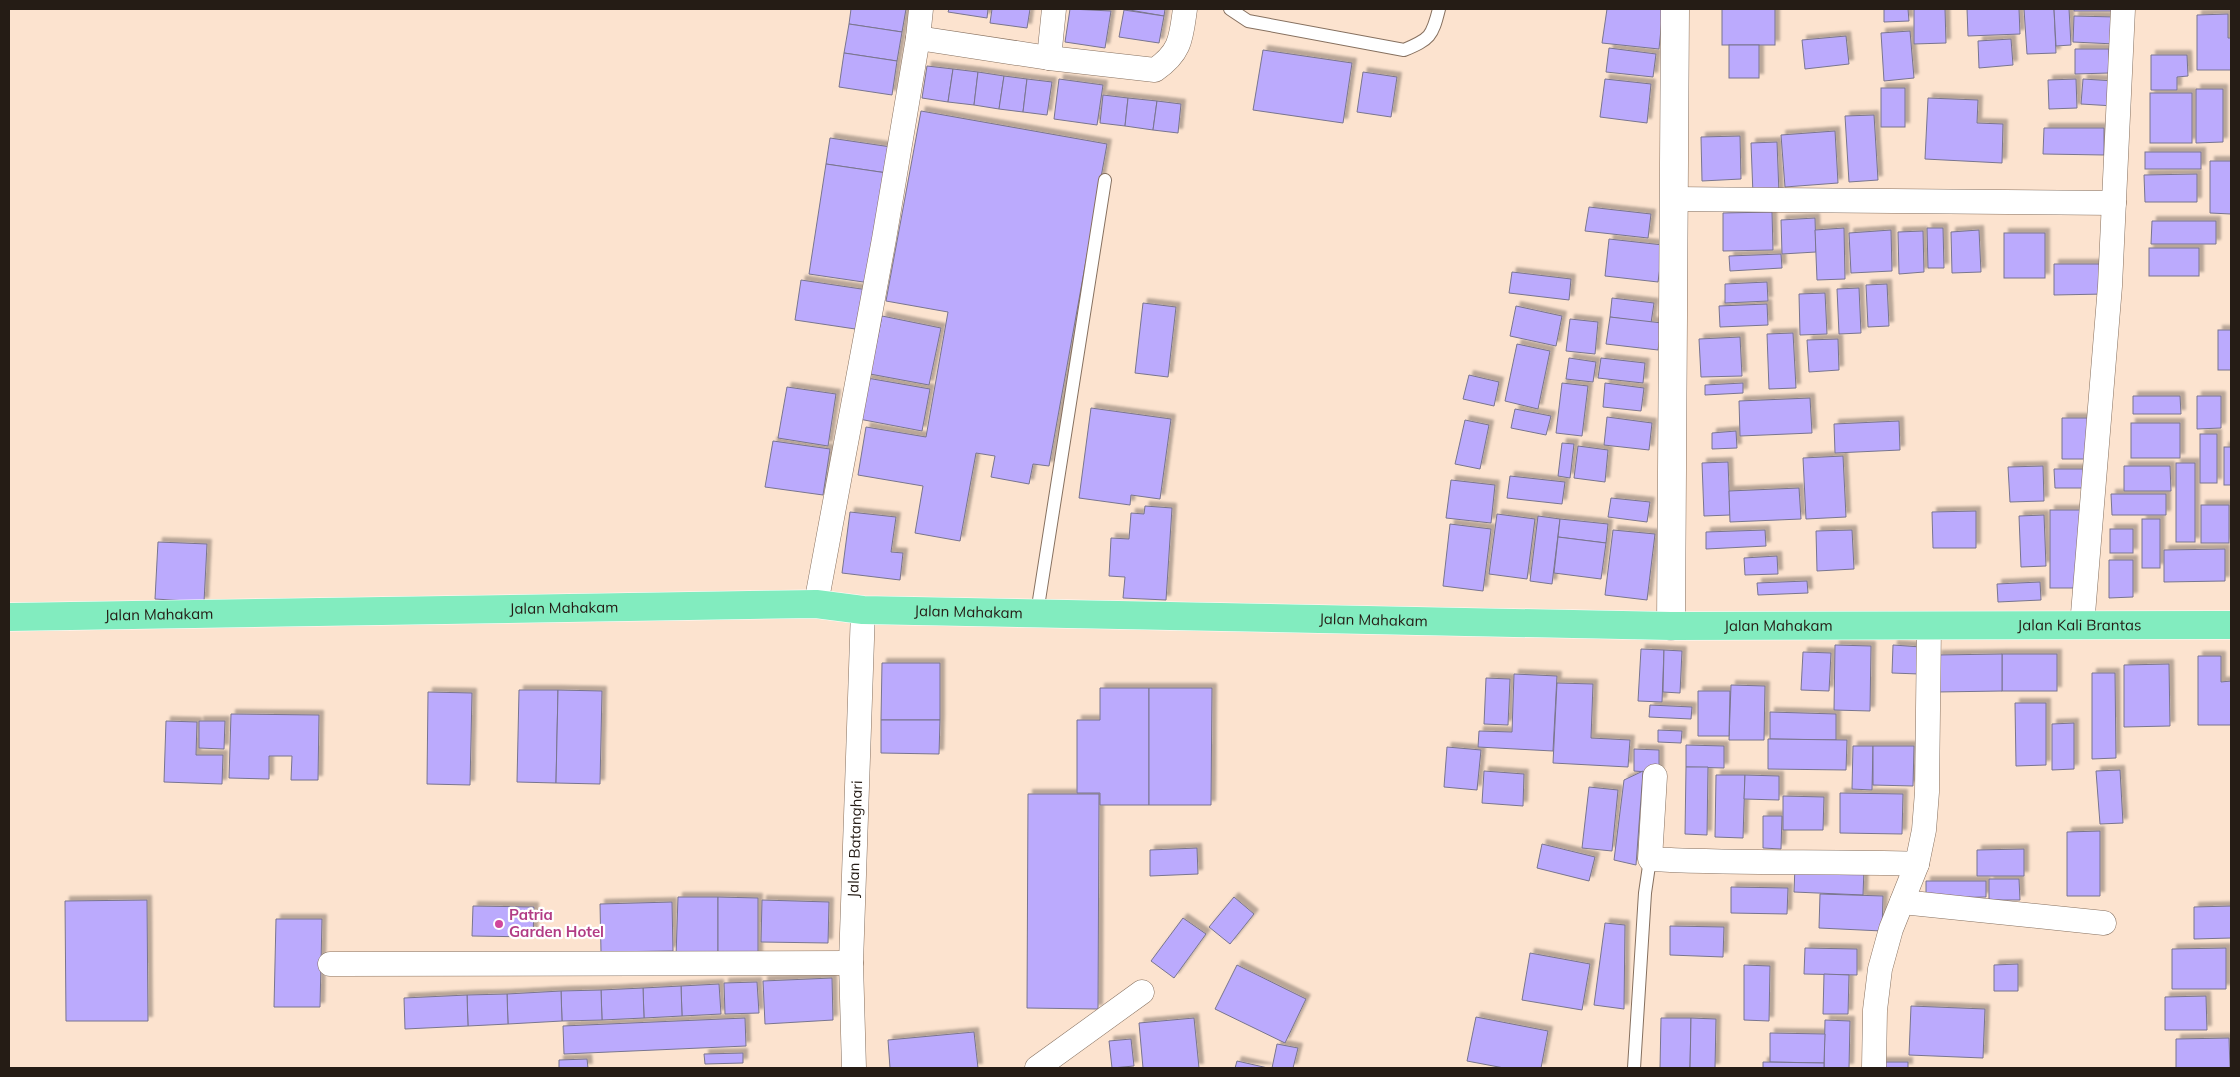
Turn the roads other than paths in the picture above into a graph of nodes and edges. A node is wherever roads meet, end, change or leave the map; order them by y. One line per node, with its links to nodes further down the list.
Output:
1 (921, 9): 8 (street)
2 (1054, 9): 9 (street)
3 (1186, 9): 9 (street)
4 (1230, 9): 5 (lane)
5 (1438, 9)
6 (1675, 9): 11 (street)
7 (2123, 9): 12 (street)
8 (918, 38): 9 (street); 13 (street)
9 (1049, 58)
10 (1105, 180): 15 (lane)
11 (1674, 198): 12 (street); 18 (street)
12 (2114, 203): 19 (street)
13 (816, 604): 14 (main road, Jalan Mahakam); 16 (main road, Jalan Mahakam)
14 (863, 610): 15 (main road, Jalan Mahakam); 27 (street, Jalan Batanghari)
15 (1037, 613): 18 (main road, Jalan Mahakam)
16 (9, 617)
17 (2231, 625): 19 (main road, Jalan Kali Brantas)
18 (1671, 626): 20 (main road, Jalan Mahakam)
19 (2082, 626): 20 (main road, Jalan Kali Brantas)
20 (1929, 627): 23 (street)
21 (1655, 776): 22 (street)
22 (1650, 859): 23 (street); 31 (lane)
23 (1917, 864): 24 (street)
24 (1902, 902): 25 (street); 32 (street)
25 (2104, 923)
26 (330, 964): 27 (street)
27 (851, 964): 30 (street, Jalan Batanghari)
28 (1142, 992): 29 (street)
29 (1048, 1064)
30 (854, 1068)
31 (1634, 1068)
32 (1874, 1068)

